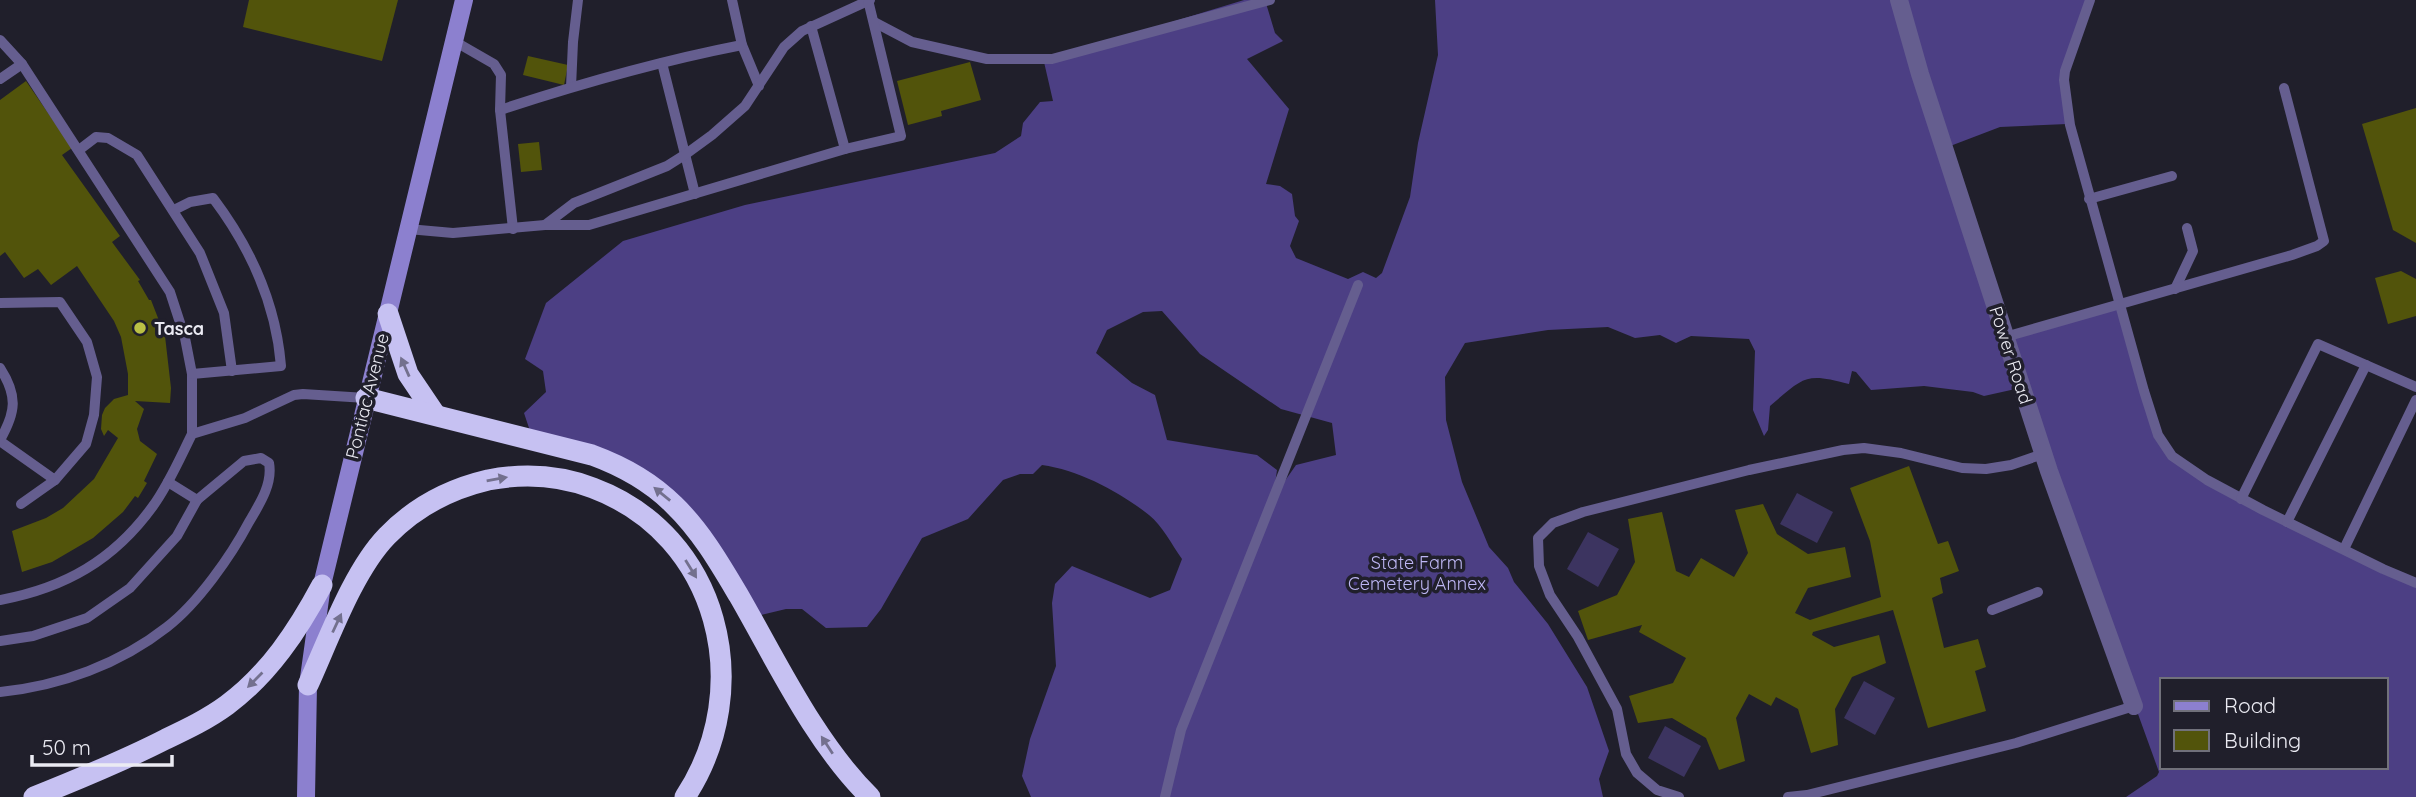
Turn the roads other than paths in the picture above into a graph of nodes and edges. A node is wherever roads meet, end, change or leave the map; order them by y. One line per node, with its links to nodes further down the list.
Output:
1 (464, 0): 11 (main road, Pontiac Avenue)
2 (578, 0): 17 (lane)
3 (732, 0): 12 (lane)
4 (869, 0): 8 (lane); 9 (lane)
5 (1270, 0): 8 (lane)
6 (1899, 0): 36 (street, Power Road)
7 (2090, 0): 25 (lane)
8 (874, 22): 20 (lane)
9 (811, 26): 16 (lane); 20 (lane)
10 (0, 40): 14 (lane)
11 (454, 41): 19 (lane); 29 (main road, Pontiac Avenue)
12 (742, 45): 13 (lane); 16 (lane)
13 (662, 63): 17 (lane); 22 (lane)
14 (22, 64): 15 (lane); 21 (lane)
15 (0, 79)
16 (758, 86): 22 (lane)
17 (571, 87): 19 (lane)
18 (2284, 88): 32 (lane)
19 (500, 110): 30 (lane)
20 (845, 149): 24 (lane)
21 (79, 150): 26 (lane); 40 (lane)
22 (686, 154): 24 (lane); 27 (lane)
23 (2172, 176): 25 (lane)
24 (695, 194): 27 (lane)
25 (2089, 199): 34 (lane)
26 (174, 210): 38 (lane); 38 (lane)
27 (545, 225): 30 (lane)
28 (2187, 228): 32 (lane)
29 (408, 229): 30 (lane); 35 (main road, Pontiac Avenue)
30 (513, 229)
31 (1359, 285): 69 (lane)
32 (2175, 289): 34 (lane)
33 (0, 303): 49 (lane)
34 (2119, 306): 36 (lane); 51 (lane)
35 (388, 314): 42 (main road, Pontiac Avenue); 44 (highway, one-way to 35)
36 (2005, 337): 48 (street, Power Road)
37 (2366, 365): 41 (lane); 51 (lane); 54 (lane)
38 (232, 370): 40 (lane)
39 (1, 371): 45 (lane)
40 (192, 374): 46 (lane)
41 (2416, 387)
42 (366, 397): 44 (highway); 46 (lane); 57 (main road, Pontiac Avenue)
43 (2416, 400): 55 (lane)
44 (435, 415): 68 (highway, one-way to 44)
45 (5, 423): 47 (lane)
46 (192, 434): 50 (lane)
47 (0, 441): 49 (lane)
48 (2043, 454): 64 (street, Power Road); 70 (lane)
49 (55, 480): 53 (lane)
50 (168, 482): 52 (lane); 59 (lane)
51 (2241, 499): 54 (lane)
52 (197, 500): 61 (lane); 63 (lane)
53 (21, 504)
54 (2287, 522): 55 (lane)
55 (2344, 549): 56 (lane)
56 (2416, 583)
57 (322, 585): 62 (main road, Pontiac Avenue); 65 (highway, one-way to 65)
58 (2038, 592): 60 (lane)
59 (0, 600)
60 (1992, 610)
61 (0, 641)
62 (308, 685): 66 (main road, Pontiac Avenue); 67 (highway, one-way to 67)
63 (0, 692)
64 (2134, 706): 71 (lane)
65 (34, 797)
66 (306, 797)
67 (685, 797)
68 (870, 797)
69 (1165, 797)
70 (1679, 797)
71 (1788, 797)

